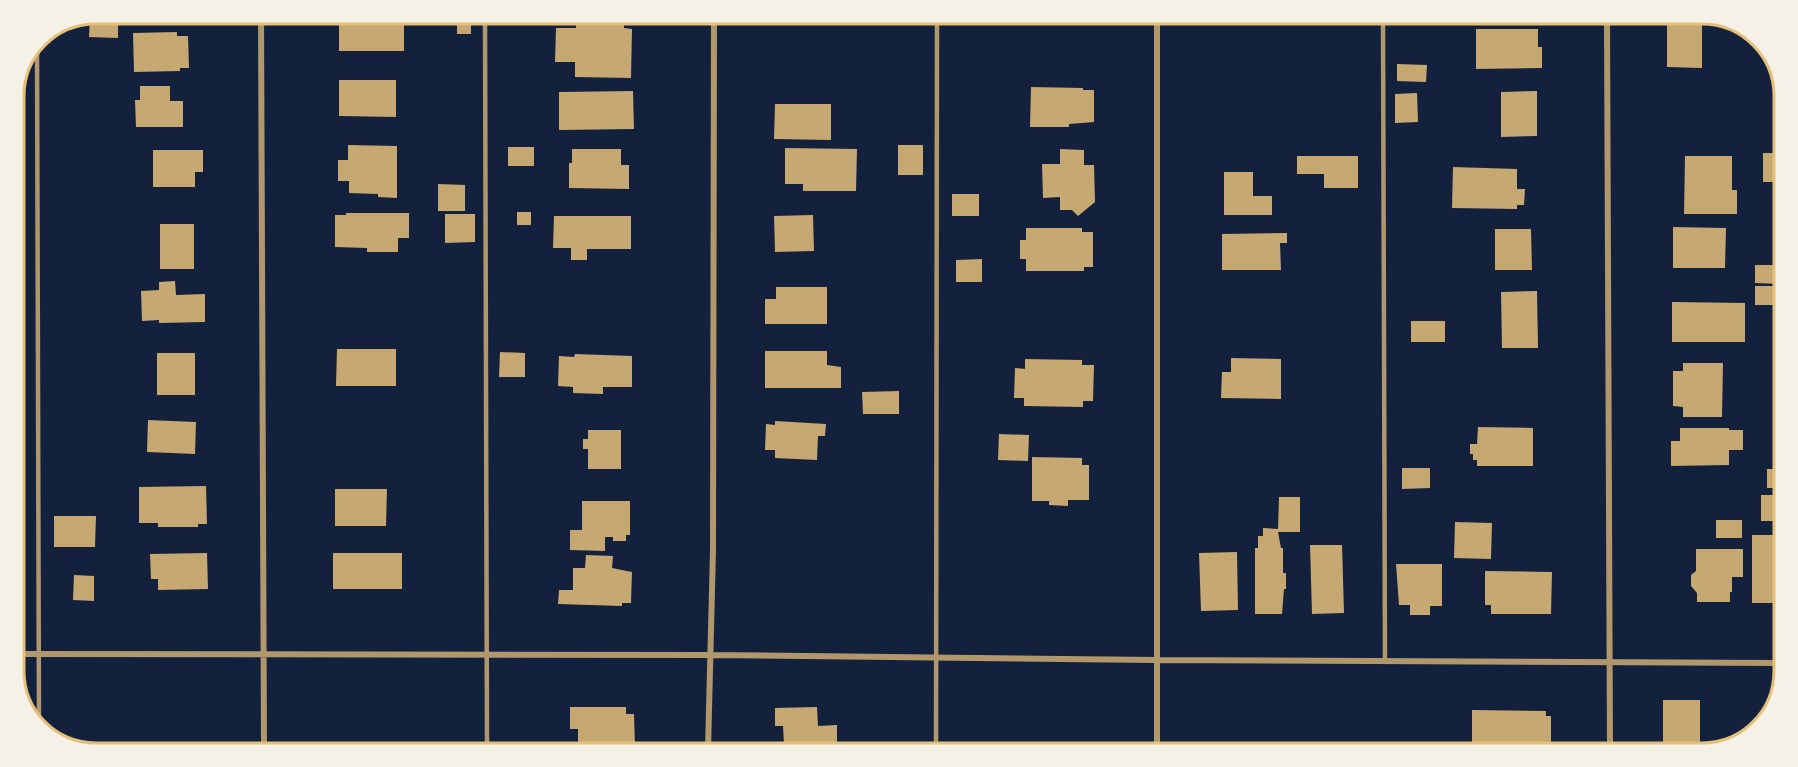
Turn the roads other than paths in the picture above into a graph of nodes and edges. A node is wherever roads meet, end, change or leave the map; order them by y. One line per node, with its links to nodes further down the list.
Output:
1 (261, 24): 11 (street)
2 (485, 24): 12 (lane)
3 (714, 24): 13 (street)
4 (936, 24): 14 (lane)
5 (1157, 24): 15 (street)
6 (1383, 24): 16 (lane)
7 (1607, 24): 17 (street)
8 (37, 55): 10 (lane)
9 (24, 654): 10 (street)
10 (39, 654): 11 (street); 19 (lane)
11 (264, 655): 12 (street); 20 (street)
12 (487, 655): 13 (street); 21 (lane)
13 (710, 655): 14 (street); 22 (street)
14 (936, 658): 15 (street); 23 (lane)
15 (1156, 660): 16 (street); 24 (street)
16 (1385, 662): 17 (street)
17 (1610, 663): 18 (street); 25 (street)
18 (1774, 663)
19 (39, 715)
20 (264, 743)
21 (487, 743)
22 (708, 743)
23 (936, 743)
24 (1157, 743)
25 (1610, 743)

